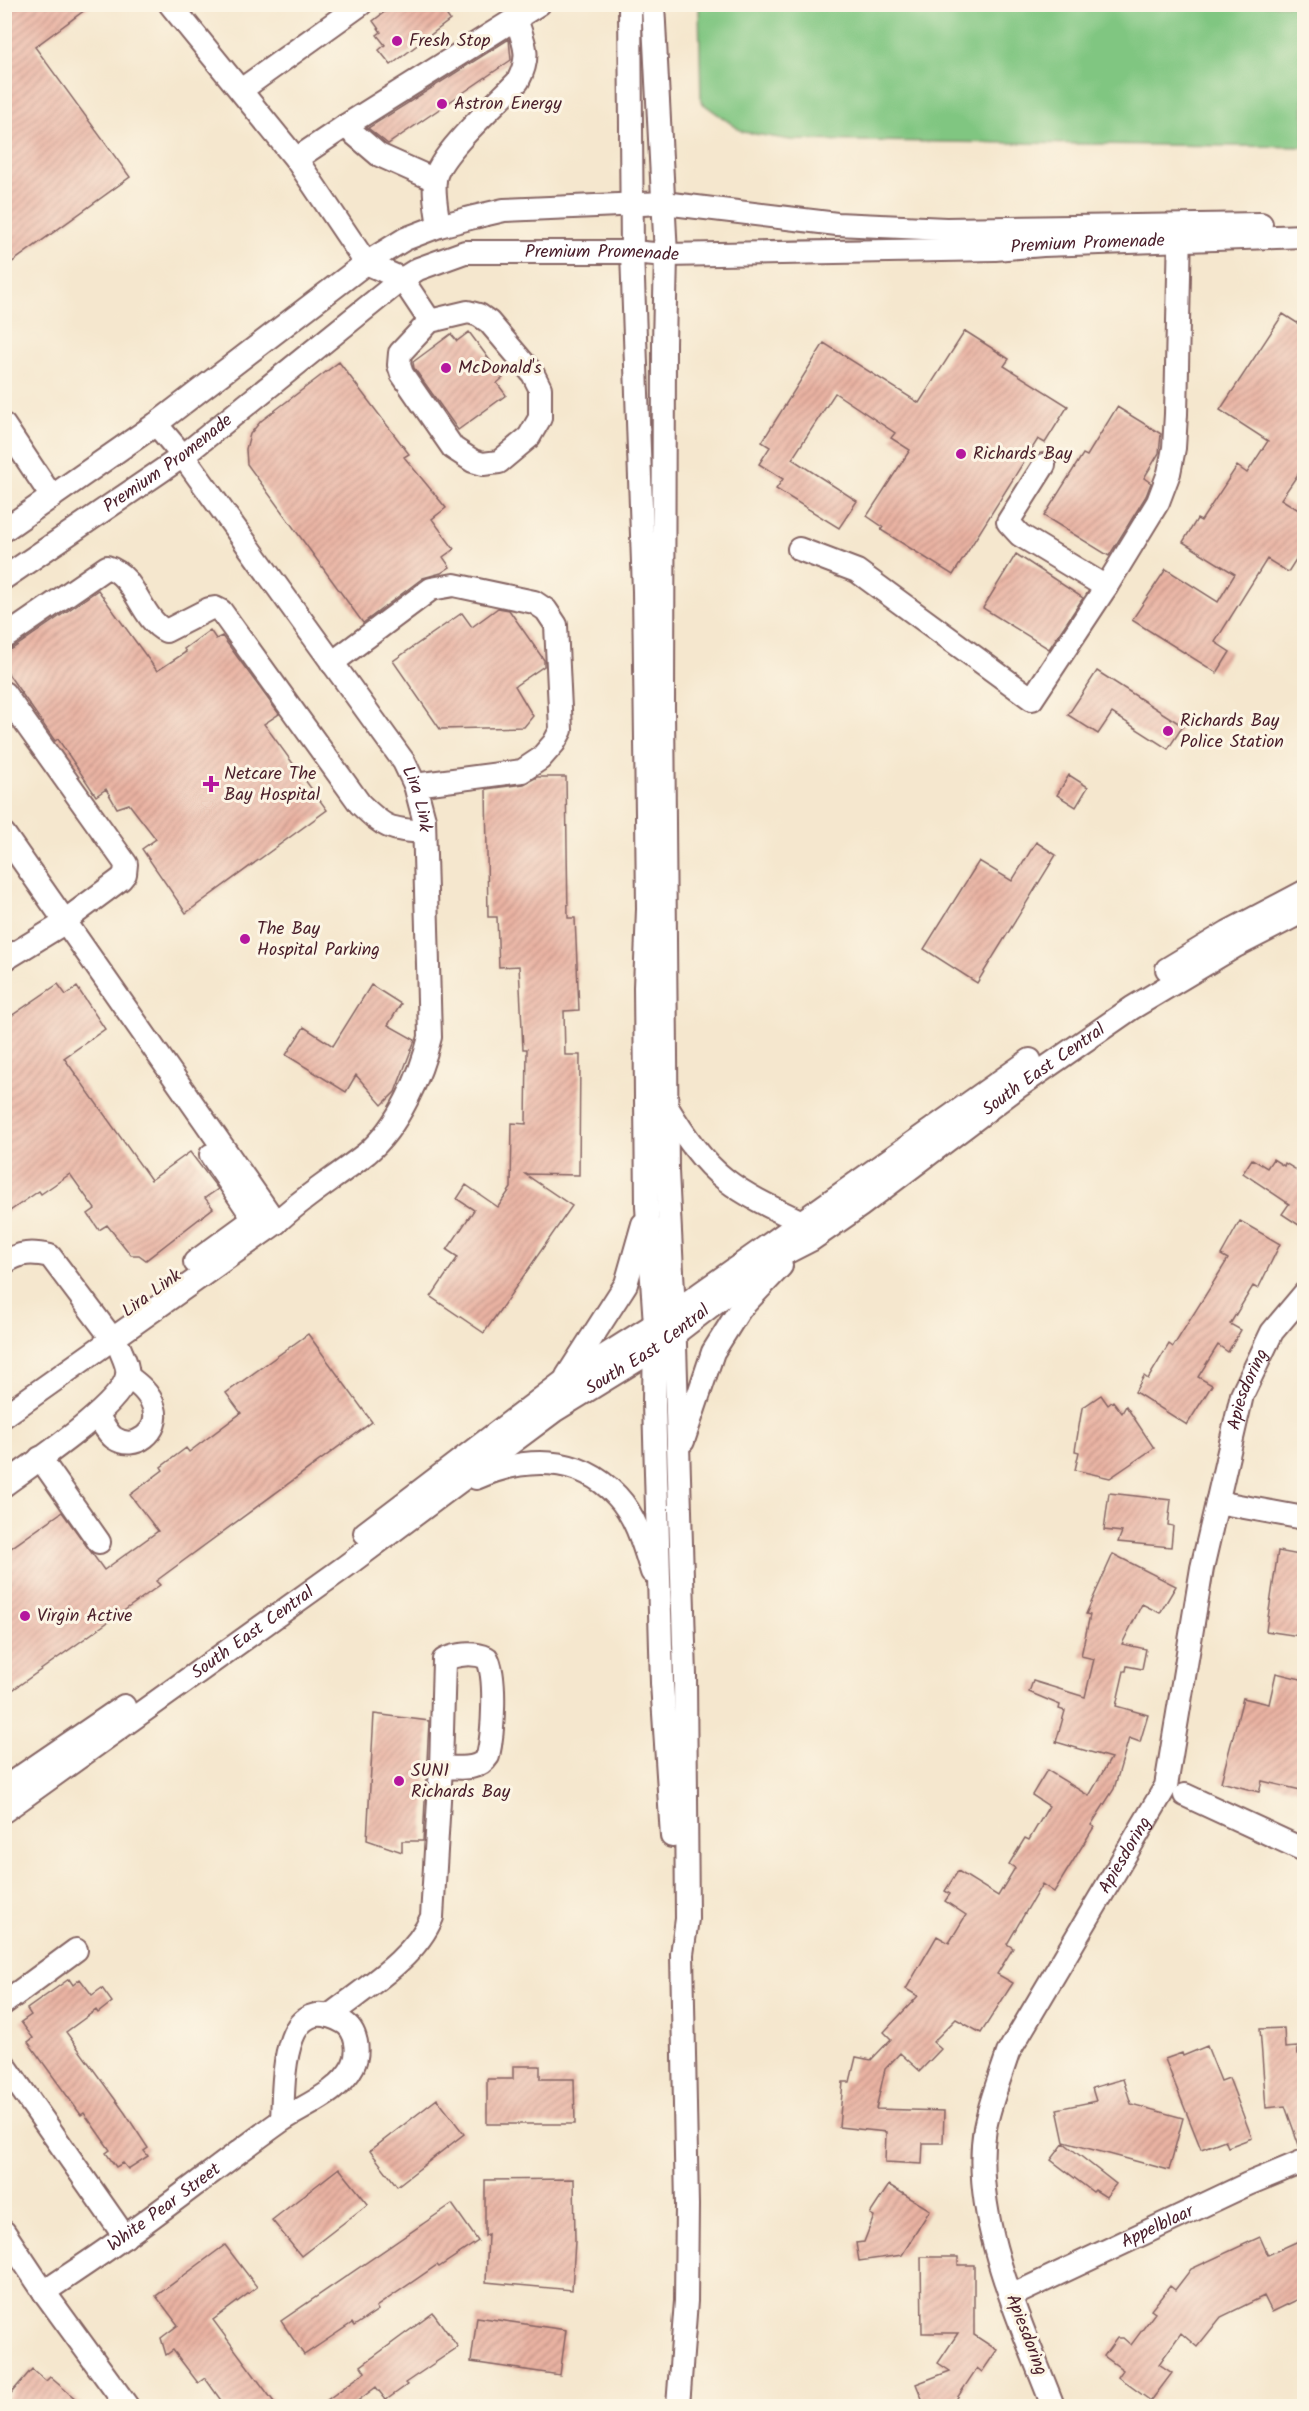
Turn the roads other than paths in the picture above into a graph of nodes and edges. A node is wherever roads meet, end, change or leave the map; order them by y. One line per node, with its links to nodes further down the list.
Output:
1 (170, 4): 7 (street)
2 (361, 4): 7 (street)
3 (539, 4): 6 (street)
4 (652, 4): 11 (street)
5 (628, 6): 12 (street)
6 (516, 19): 8 (street); 10 (street)
7 (241, 90): 9 (street)
8 (345, 126): 9 (street); 10 (street)
9 (296, 159): 19 (street)
10 (435, 180): 14 (street)
11 (664, 202): 12 (street, Premium Promenade); 15 (street, Premium Promenade); 18 (street)
12 (633, 203): 14 (street, Premium Promenade); 17 (street)
13 (1305, 224): 15 (street, Premium Promenade)
14 (439, 226): 19 (street, Premium Promenade)
15 (1179, 233): 16 (street, Premium Promenade); 18 (street, Premium Promenade); 30 (street)
16 (1305, 236)
17 (632, 252): 18 (street, Premium Promenade); 20 (street, Premium Promenade); 43 (street)
18 (666, 255): 42 (street)
19 (366, 262): 20 (street); 22 (street, Premium Promenade)
20 (402, 279): 21 (street); 24 (street, Premium Promenade)
21 (430, 321): 21 (street)
22 (156, 424): 24 (street, Lira Link); 26 (street, Premium Promenade)
23 (4, 425): 26 (street)
24 (183, 456): 29 (street, Premium Promenade); 32 (street, Lira Link)
25 (1044, 465): 30 (street)
26 (52, 497): 27 (street, Premium Promenade)
27 (4, 530)
28 (799, 549): 30 (street)
29 (4, 578)
30 (1106, 587)
31 (4, 638): 35 (street)
32 (332, 663): 34 (street, Lira Link); 34 (street)
33 (4, 693): 40 (street)
34 (415, 785): 35 (street, Lira Link)
35 (424, 832): 44 (street, Lira Link)
36 (4, 834): 40 (street)
37 (4, 855): 40 (street)
38 (1305, 892): 45 (street, South East Central)
39 (1305, 911): 45 (street, South East Central)
40 (61, 924): 41 (street); 44 (street); 44 (street)
41 (4, 960)
42 (667, 1107): 45 (street); 48 (street)
43 (647, 1207): 48 (street); 52 (street)
44 (265, 1221): 49 (street, Lira Link)
45 (806, 1231): 48 (street, South East Central); 56 (street)
46 (4, 1263): 49 (street)
47 (1305, 1293): 60 (street, Apiesdoring)
48 (668, 1323): 50 (street); 52 (street, South East Central); 56 (street)
49 (108, 1334): 51 (street, Lira Link); 53 (street, Lira Link); 55 (street, Lira Link)
50 (655, 1349): 59 (street, South East Central); 63 (street)
51 (127, 1376): 54 (street); 54 (street)
52 (563, 1382): 65 (street, South East Central)
53 (4, 1398)
54 (97, 1415): 57 (street)
55 (4, 1416)
56 (678, 1456): 70 (street)
57 (40, 1458): 58 (street); 62 (street)
58 (4, 1485)
59 (443, 1494): 63 (street); 67 (street, South East Central)
60 (1217, 1502): 61 (street); 79 (street, Apiesdoring)
61 (1305, 1518)
62 (99, 1542)
63 (659, 1593): 70 (street)
64 (441, 1767): 64 (street); 72 (street)
65 (4, 1788)
66 (1185, 1795): 68 (street)
67 (4, 1811)
68 (1305, 1850)
69 (76, 1950): 71 (street)
70 (682, 1954): 81 (street)
71 (4, 2003)
72 (328, 2016): 74 (street); 74 (street, White Pear Street)
73 (4, 2064): 77 (street)
74 (282, 2120): 77 (street, White Pear Street)
75 (1305, 2161): 79 (street, Appelblaar)
76 (4, 2232): 78 (street)
77 (125, 2237): 78 (street, White Pear Street)
78 (44, 2292): 80 (street)
79 (1011, 2296): 82 (street, Apiesdoring)
80 (127, 2406)
81 (678, 2406)
82 (1053, 2406)

